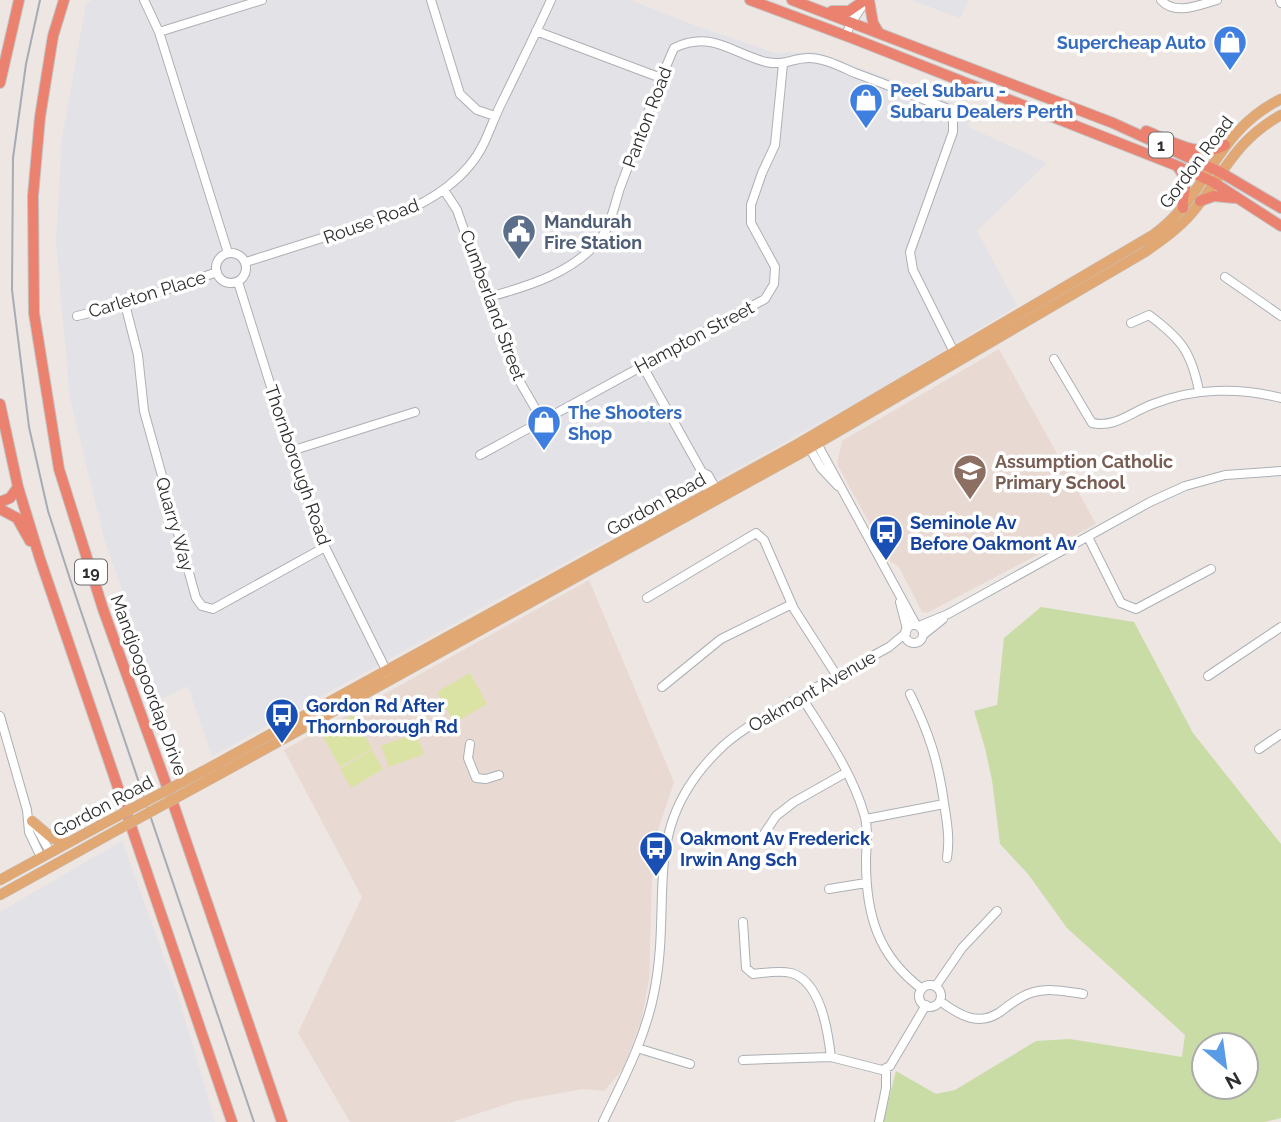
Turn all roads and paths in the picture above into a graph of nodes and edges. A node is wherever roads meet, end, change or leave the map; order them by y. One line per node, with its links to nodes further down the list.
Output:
1 (19, 0): 21 (highway)
2 (64, 0): 113 (highway, Mandjoogoordap Drive / 19)
3 (144, 0): 15 (street)
4 (262, 0): 12 (street)
5 (431, 0): 24 (street)
6 (551, 0): 16 (street, Rouse Road)
7 (750, 0): 18 (highway, 1)
8 (792, 0): 13 (highway, 1)
9 (867, 0): 13 (highway); 14 (street); 17 (highway)
10 (1161, 0): 11 (street)
11 (1217, 0)
12 (251, 2): 15 (street)
13 (808, 6): 14 (highway, 1)
14 (854, 24): 17 (highway, 1); 18 (street)
15 (159, 32): 35 (street)
16 (536, 32): 20 (street); 24 (street, Rouse Road)
17 (878, 33): 25 (highway, 1)
18 (849, 36): 27 (highway, 1)
19 (783, 64): 20 (street, Panton Road); 46 (street, Panton Road); 48 (street, Hampton Street)
20 (661, 78): 41 (street, Panton Road)
21 (0, 83)
22 (1281, 99): 26 (main road, Gordon Road)
23 (1281, 115): 28 (main road, Gordon Road)
24 (495, 116): 29 (street, Rouse Road)
25 (1113, 123): 26 (highway); 28 (highway, 1)
26 (1225, 145): 28 (main road, Gordon Road)
27 (1175, 165): 28 (highway, 1); 32 (highway)
28 (1212, 174): 30 (highway, 1); 31 (main road, Gordon Road); 32 (main road, Gordon Road); 33 (highway, 1)
29 (444, 190): 36 (street, Rouse Road); 41 (street, Cumberland Street)
30 (1244, 200): 31 (highway); 34 (highway, 1)
31 (1200, 201): 37 (main road, Gordon Road)
32 (1183, 208): 37 (main road, Gordon Road)
33 (1281, 208)
34 (1281, 226)
35 (228, 253): 36 (street); 38 (street)
36 (246, 262): 40 (street)
37 (1112, 265): 46 (main road, Gordon Road)
38 (217, 272): 40 (street); 42 (street, Carleton Place)
39 (1225, 277): 44 (street)
40 (238, 282): 55 (street, Thornborough Road)
41 (489, 297): 53 (street, Cumberland Street)
42 (125, 303): 43 (street, Carleton Place); 63 (street, Quarry Way)
43 (78, 316)
44 (1281, 316)
45 (1132, 323): 49 (street)
46 (957, 358): 54 (main road, Gordon Road)
47 (1054, 359): 49 (street)
48 (642, 365): 53 (street, Hampton Street); 59 (street)
49 (1199, 391): 50 (street)
50 (1281, 398)
51 (0, 404): 58 (highway, 19)
52 (415, 412): 55 (street)
53 (542, 420): 56 (street, Hampton Street)
54 (811, 442): 59 (main road, Gordon Road); 66 (street)
55 (291, 451): 63 (street, Thornborough Road)
56 (480, 455)
57 (1281, 471): 62 (street)
58 (18, 487): 60 (highway); 64 (highway, 19)
59 (715, 495): 74 (main road, Gordon Road)
60 (0, 502)
61 (0, 509): 64 (highway)
62 (1088, 537): 65 (street); 70 (street)
63 (325, 547): 74 (street, Thornborough Road)
64 (40, 559): 112 (highway, 19)
65 (1211, 569)
66 (899, 592): 70 (street); 71 (street)
67 (647, 598): 68 (street)
68 (792, 604): 75 (street); 77 (street)
69 (1281, 627): 76 (street)
70 (920, 628): 71 (street, Oakmont Avenue); 72 (street)
71 (906, 631): 72 (street); 73 (street, Oakmont Avenue)
72 (912, 642): 73 (street, Oakmont Avenue)
73 (889, 647): 75 (street, Oakmont Avenue)
74 (389, 676): 84 (main road, Gordon Road)
75 (837, 676): 79 (street, Oakmont Avenue)
76 (1208, 676)
77 (662, 687)
78 (910, 694): 87 (street)
79 (801, 696): 85 (street); 106 (street, Oakmont Avenue)
80 (0, 716): 88 (street)
81 (1281, 734): 83 (street)
82 (470, 744): 86 (street)
83 (1259, 749)
84 (215, 771): 91 (main road, Gordon Road, bridge); 98 (main road, Gordon Road, bridge)
85 (846, 772): 89 (street); 92 (street)
86 (499, 775)
87 (944, 804): 89 (street); 94 (street)
88 (27, 810): 90 (street); 93 (street)
89 (866, 819): 96 (street)
90 (33, 821): 91 (main road); 93 (street)
91 (67, 843): 93 (main road, Gordon Road)
92 (758, 843)
93 (46, 855): 95 (main road, Gordon Road)
94 (947, 858)
95 (0, 880)
96 (866, 883): 97 (street); 102 (street)
97 (829, 888)
98 (0, 895)
99 (997, 911): 101 (street)
100 (743, 922): 107 (street)
101 (936, 986): 102 (street); 104 (street)
102 (922, 989): 105 (street)
103 (1083, 993): 104 (street)
104 (940, 1001): 105 (street)
105 (926, 1005): 110 (street)
106 (637, 1048): 109 (street); 111 (street, Oakmont Avenue)
107 (831, 1057): 108 (street); 110 (street)
108 (743, 1060)
109 (690, 1064)
110 (886, 1068): 114 (street)
111 (607, 1121)
112 (232, 1122)
113 (282, 1122)
114 (879, 1122)

